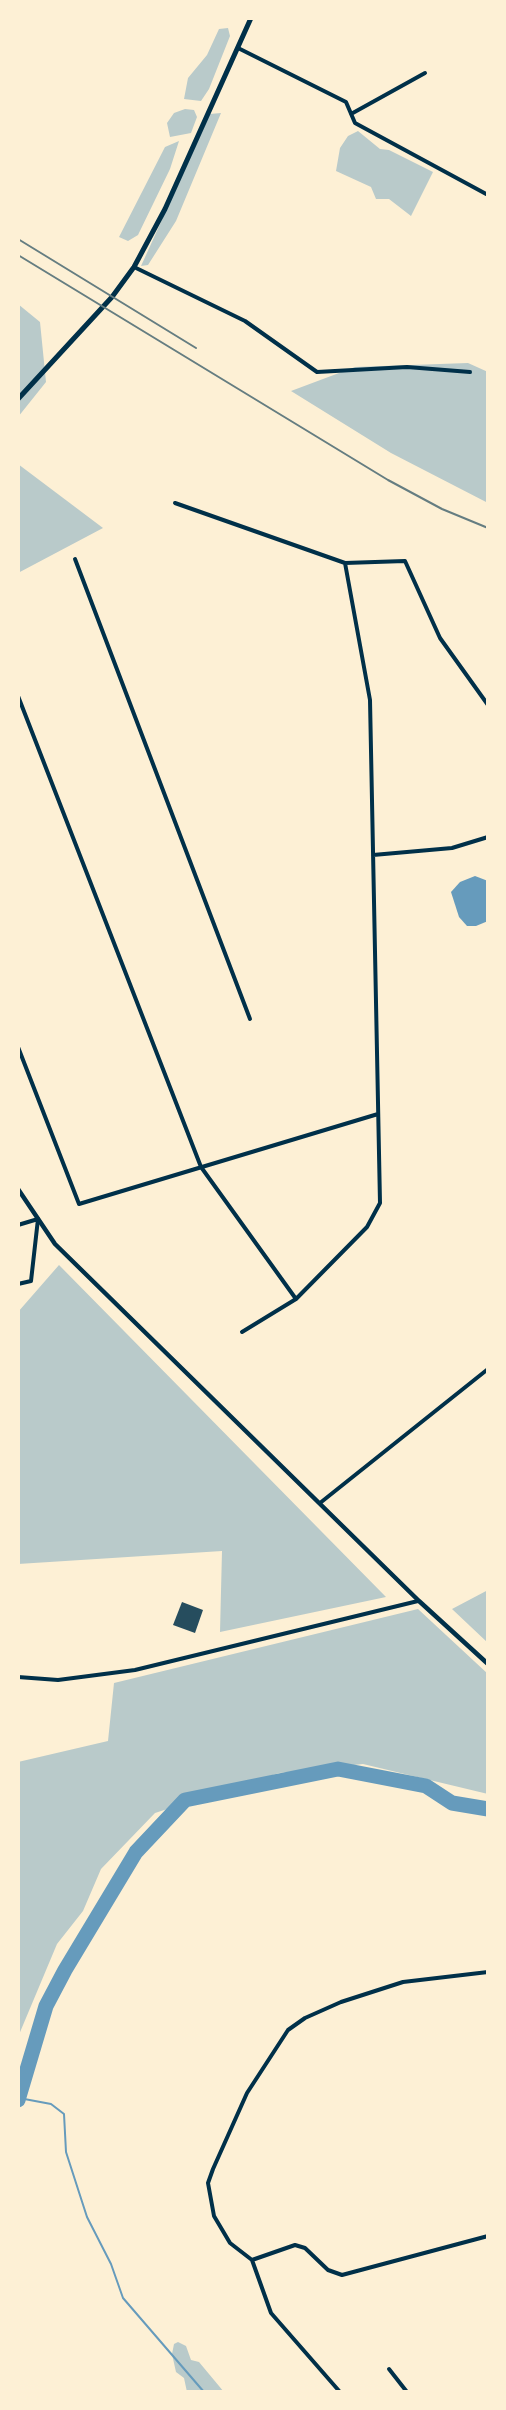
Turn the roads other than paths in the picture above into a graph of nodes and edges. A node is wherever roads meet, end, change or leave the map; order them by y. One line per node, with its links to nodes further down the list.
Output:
1 (251, 18): 2 (main road)
2 (238, 48): 4 (street); 6 (main road)
3 (425, 73): 4 (street)
4 (351, 114): 5 (street)
5 (488, 195)
6 (134, 267): 7 (street); 8 (main road)
7 (470, 372)
8 (18, 399)
9 (175, 503): 11 (street)
10 (75, 559): 16 (street)
11 (345, 563): 13 (street); 15 (street)
12 (18, 696): 19 (street)
13 (488, 705)
14 (488, 837): 15 (street)
15 (373, 855): 18 (street)
16 (250, 1019)
17 (18, 1047): 19 (street)
18 (378, 1114): 19 (street); 24 (street)
19 (201, 1167): 24 (street)
20 (18, 1189): 21 (street)
21 (38, 1219): 22 (street); 23 (street); 27 (street)
22 (18, 1225)
23 (18, 1284)
24 (296, 1299): 25 (street)
25 (242, 1332)
26 (488, 1369): 27 (street)
27 (320, 1503): 28 (street)
28 (419, 1600): 29 (street); 30 (street)
29 (488, 1664)
30 (18, 1677)
31 (488, 1972): 33 (street)
32 (488, 2236): 33 (street)
33 (252, 2260): 35 (street)
34 (389, 2369): 36 (street)
35 (340, 2392)
36 (407, 2392)

